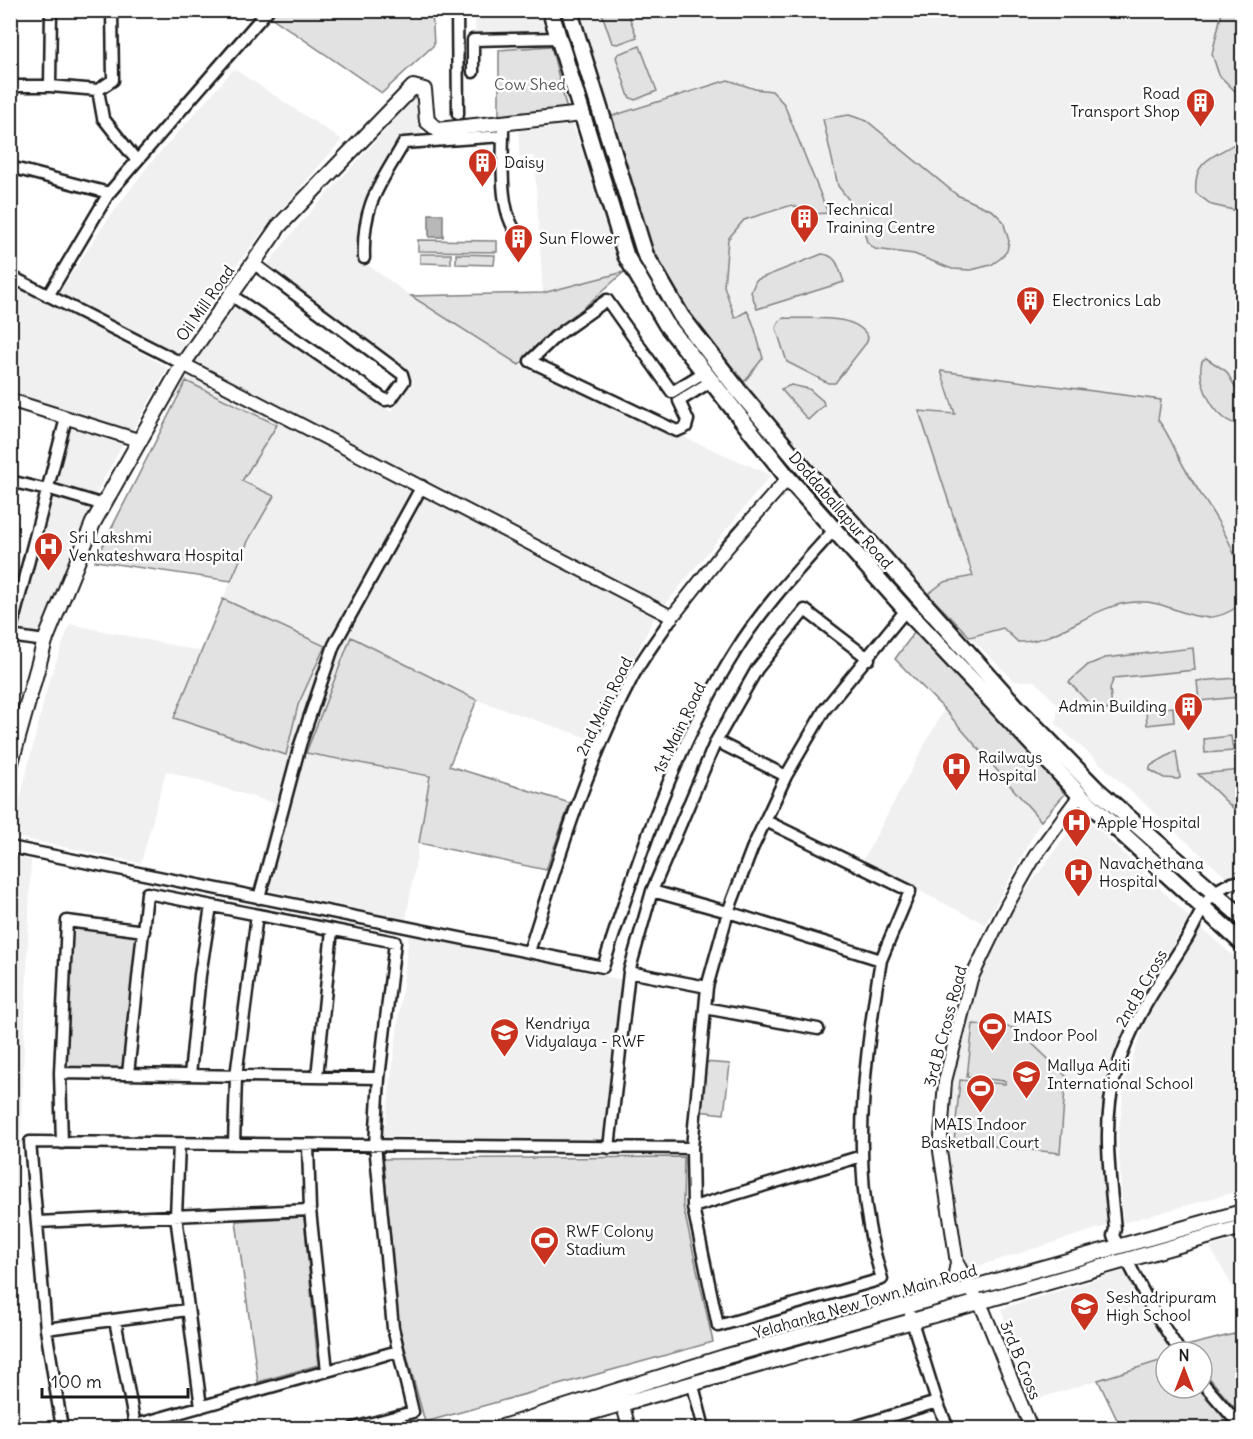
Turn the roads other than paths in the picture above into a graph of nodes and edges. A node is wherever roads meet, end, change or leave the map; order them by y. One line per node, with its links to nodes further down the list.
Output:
1 (51, 10): 10 (street)
2 (112, 10): 11 (street)
3 (268, 10): 16 (street)
4 (457, 10): 12 (street)
5 (550, 10): 7 (main road, Doddaballapur Road)
6 (569, 10): 27 (main road, Doddaballapur Road)
7 (559, 38): 8 (street); 13 (main road, Doddaballapur Road)
8 (473, 72)
9 (10, 86): 10 (street)
10 (50, 86): 11 (street)
11 (98, 90): 16 (street)
12 (458, 114)
13 (582, 114): 14 (main road); 26 (main road, Doddaballapur Road)
14 (503, 130): 15 (main road); 19 (street)
15 (436, 135): 20 (street); 21 (main road, Oil Mill Road)
16 (137, 161): 18 (street)
17 (10, 168): 18 (street)
18 (109, 193): 24 (street)
19 (518, 234)
20 (363, 258)
21 (253, 263): 23 (main road, Oil Mill Road); 23 (street)
22 (10, 276): 24 (street)
23 (231, 295): 25 (main road, Oil Mill Road)
24 (48, 296): 25 (street)
25 (183, 364): 32 (main road, Oil Mill Road); 35 (street)
26 (706, 377): 28 (street); 30 (main road, Doddaballapur Road)
27 (742, 395): 30 (main road); 52 (main road, Doddaballapur Road)
28 (676, 397): 28 (street)
29 (10, 400): 31 (street)
30 (729, 406): 33 (main road, Doddaballapur Road)
31 (66, 418): 32 (street); 36 (street)
32 (141, 441): 37 (main road, Oil Mill Road)
33 (788, 478): 38 (main road, Doddaballapur Road); 40 (street, 2nd Main Road)
34 (10, 481): 36 (street)
35 (422, 486): 40 (street); 53 (street)
36 (47, 489): 37 (street); 41 (street)
37 (104, 505): 42 (main road, Oil Mill Road)
38 (833, 531): 39 (main road, Doddaballapur Road); 62 (street, 1st Main Road)
39 (906, 610): 43 (street); 47 (main road, Doddaballapur Road)
40 (672, 617): 62 (street, 2nd Main Road)
41 (10, 634): 42 (street)
42 (45, 641): 45 (main road, Oil Mill Road)
43 (869, 658): 44 (street); 46 (street)
44 (716, 741): 46 (street); 51 (street)
45 (10, 766)
46 (786, 776): 48 (street)
47 (1080, 795): 55 (main road, Doddaballapur Road); 90 (street, 3rd B Cross Road)
48 (766, 821): 56 (street); 63 (street)
49 (10, 847): 53 (street)
50 (1242, 881): 52 (street)
51 (652, 891): 56 (street); 64 (street)
52 (1213, 892): 55 (street, 2nd B Cross); 58 (main road, Doddaballapur Road)
53 (260, 898): 62 (street)
54 (211, 906): 57 (street); 60 (street); 70 (street)
55 (1202, 908): 61 (main road, Doddaballapur Road); 88 (street, 2nd B Cross)
56 (728, 912): 63 (street); 65 (street)
57 (257, 915): 59 (street); 71 (street)
58 (1242, 918)
59 (332, 930): 72 (street); 73 (street)
60 (144, 931): 68 (street); 69 (street)
61 (1242, 943)
62 (529, 952)
63 (881, 960): 81 (street)
64 (629, 972): 65 (street); 79 (street)
65 (707, 987): 66 (street)
66 (705, 1008): 67 (street); 80 (street)
67 (818, 1029)
68 (60, 1073): 69 (street); 74 (street)
69 (128, 1074): 70 (street)
70 (190, 1075): 71 (street)
71 (236, 1076): 72 (street); 76 (street)
72 (317, 1077): 73 (street)
73 (379, 1078): 78 (street)
74 (62, 1143): 75 (street); 86 (street)
75 (179, 1144): 76 (street); 85 (street)
76 (234, 1144): 77 (street)
77 (308, 1145): 78 (street); 83 (street)
78 (375, 1145): 79 (street); 100 (street)
79 (609, 1148): 80 (street)
80 (692, 1148): 82 (street)
81 (862, 1156): 82 (street); 82 (street)
82 (693, 1207)
83 (310, 1210): 85 (street); 101 (street)
84 (1242, 1212): 88 (main road, Yelahanka New Town Main Road)
85 (176, 1216): 86 (street); 95 (street)
86 (37, 1222): 98 (street)
87 (1242, 1227): 89 (main road, Yelahanka New Town Main Road)
88 (1119, 1246): 91 (main road, Yelahanka New Town Main Road)
89 (1128, 1262): 93 (main road, Yelahanka New Town Main Road); 99 (street)
90 (957, 1263): 91 (street, 3rd B Cross Road); 92 (street)
91 (972, 1288): 92 (main road, Yelahanka New Town Main Road); 93 (street, 3rd B Cross)
92 (951, 1294): 94 (main road, Yelahanka New Town Main Road)
93 (980, 1304): 97 (main road, Yelahanka New Town Main Road); 116 (street, 3rd B Cross)
94 (907, 1306): 97 (street); 104 (main road, Yelahanka New Town Main Road)
95 (187, 1310): 96 (street); 106 (street)
96 (115, 1320): 98 (street); 107 (street)
97 (913, 1323): 102 (main road, Yelahanka New Town Main Road); 105 (street)
98 (46, 1329): 108 (street)
99 (1172, 1340)
100 (398, 1351): 101 (street); 109 (street)
101 (327, 1371): 106 (street)
102 (692, 1382): 104 (main road, Yelahanka New Town Main Road); 113 (street)
103 (1214, 1396): 117 (street)
104 (621, 1398): 110 (main road, Yelahanka New Town Main Road); 111 (main road, Yelahanka New Town Main Road); 112 (street)
105 (937, 1402): 114 (street); 115 (street)
106 (201, 1407): 107 (street)
107 (130, 1427)
108 (62, 1428)
109 (354, 1428)
110 (499, 1428)
111 (537, 1428)
112 (629, 1428)
113 (704, 1428)
114 (851, 1428)
115 (948, 1428)
116 (1030, 1428)
117 (1242, 1428)

